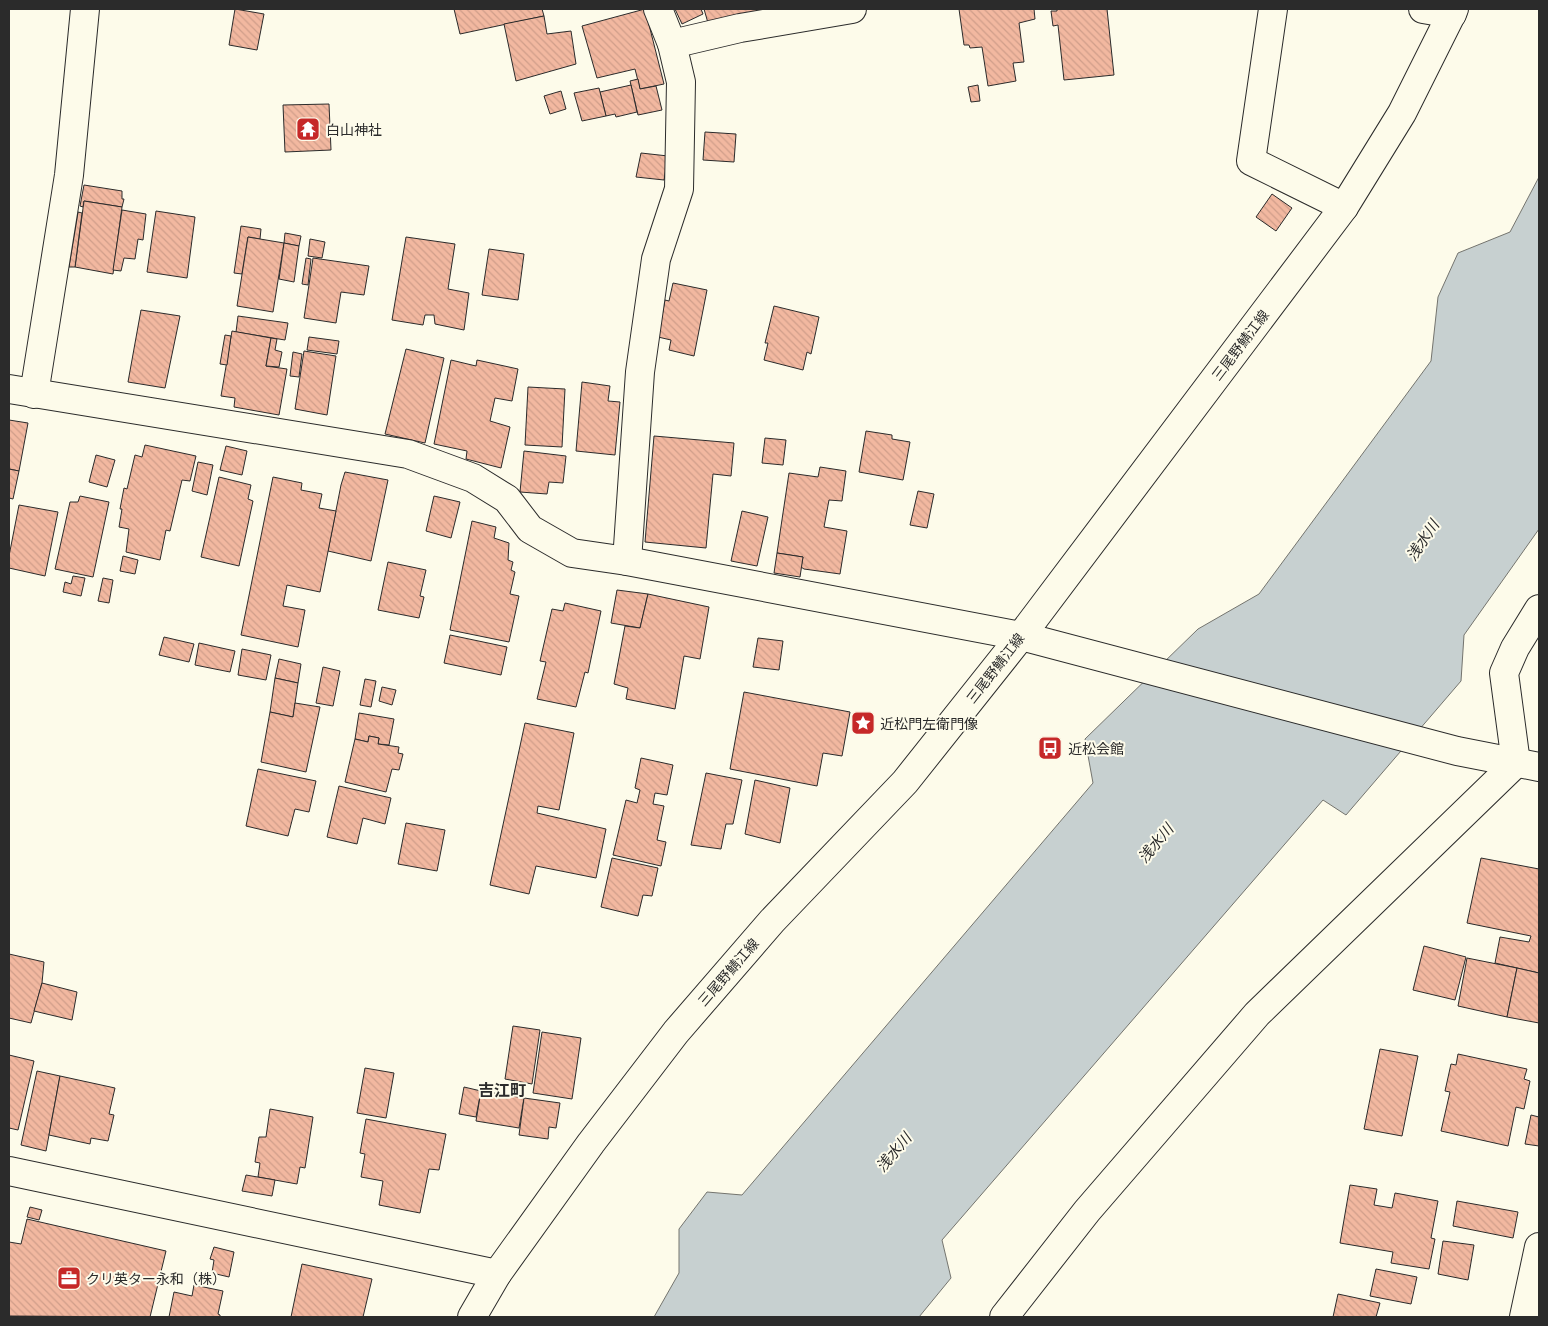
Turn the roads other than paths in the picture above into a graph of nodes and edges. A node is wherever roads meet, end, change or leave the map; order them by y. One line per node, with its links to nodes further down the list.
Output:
1 (85, 9): 9 (street)
2 (658, 9): 7 (street)
3 (852, 9): 7 (street)
4 (1273, 9): 8 (street)
5 (1423, 9): 6 (street)
6 (1453, 12): 8 (street, 三尾野鯖江線)
7 (672, 44): 10 (street)
8 (1344, 207): 12 (street, 三尾野鯖江線)
9 (21, 392): 10 (street)
10 (627, 561): 12 (street)
11 (1539, 609): 13 (street)
12 (1021, 636): 13 (street); 16 (street, 三尾野鯖江線)
13 (1528, 765): 18 (street)
14 (9, 1171): 16 (street)
15 (1539, 1247): 19 (street)
16 (497, 1274): 17 (street, 三尾野鯖江線)
17 (472, 1317)
18 (1004, 1317)
19 (1524, 1317)

